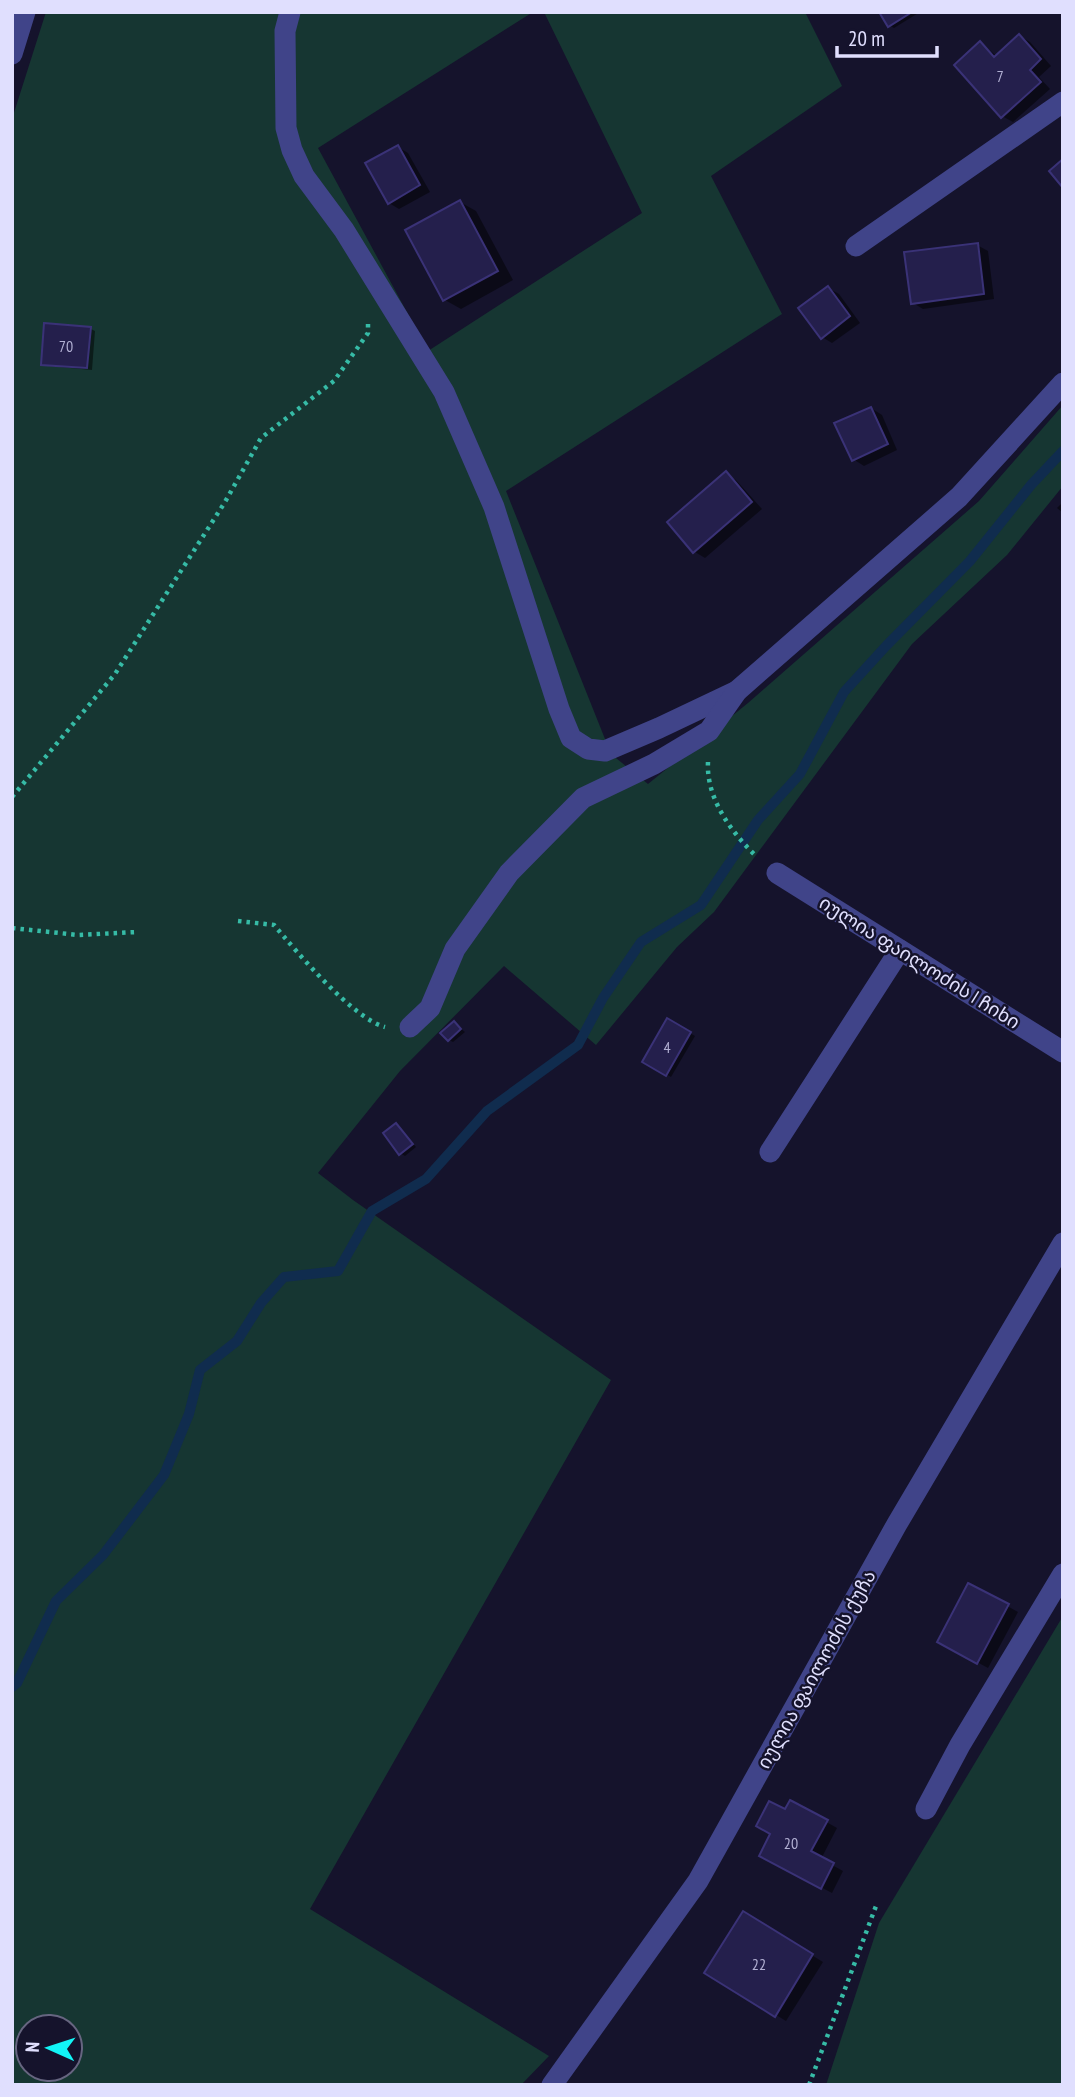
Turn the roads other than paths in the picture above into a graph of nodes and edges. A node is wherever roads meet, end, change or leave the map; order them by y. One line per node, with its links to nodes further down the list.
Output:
1 (25, 12): 3 (street)
2 (290, 12): 7 (street)
3 (12, 54)
4 (1063, 102): 5 (street)
5 (856, 246)
6 (1063, 383): 7 (street)
7 (737, 691): 10 (street)
8 (777, 873): 9 (street, იულია ფაილოძის I ჩიხი)
9 (900, 950): 11 (street, იულია ფაილოძის I ჩიხი); 12 (street)
10 (410, 1027)
11 (1063, 1052)
12 (770, 1152)
13 (1063, 1242): 16 (street, იულია ფაილოძის ქუჩა)
14 (1063, 1574): 15 (street)
15 (926, 1809)
16 (552, 2085)

